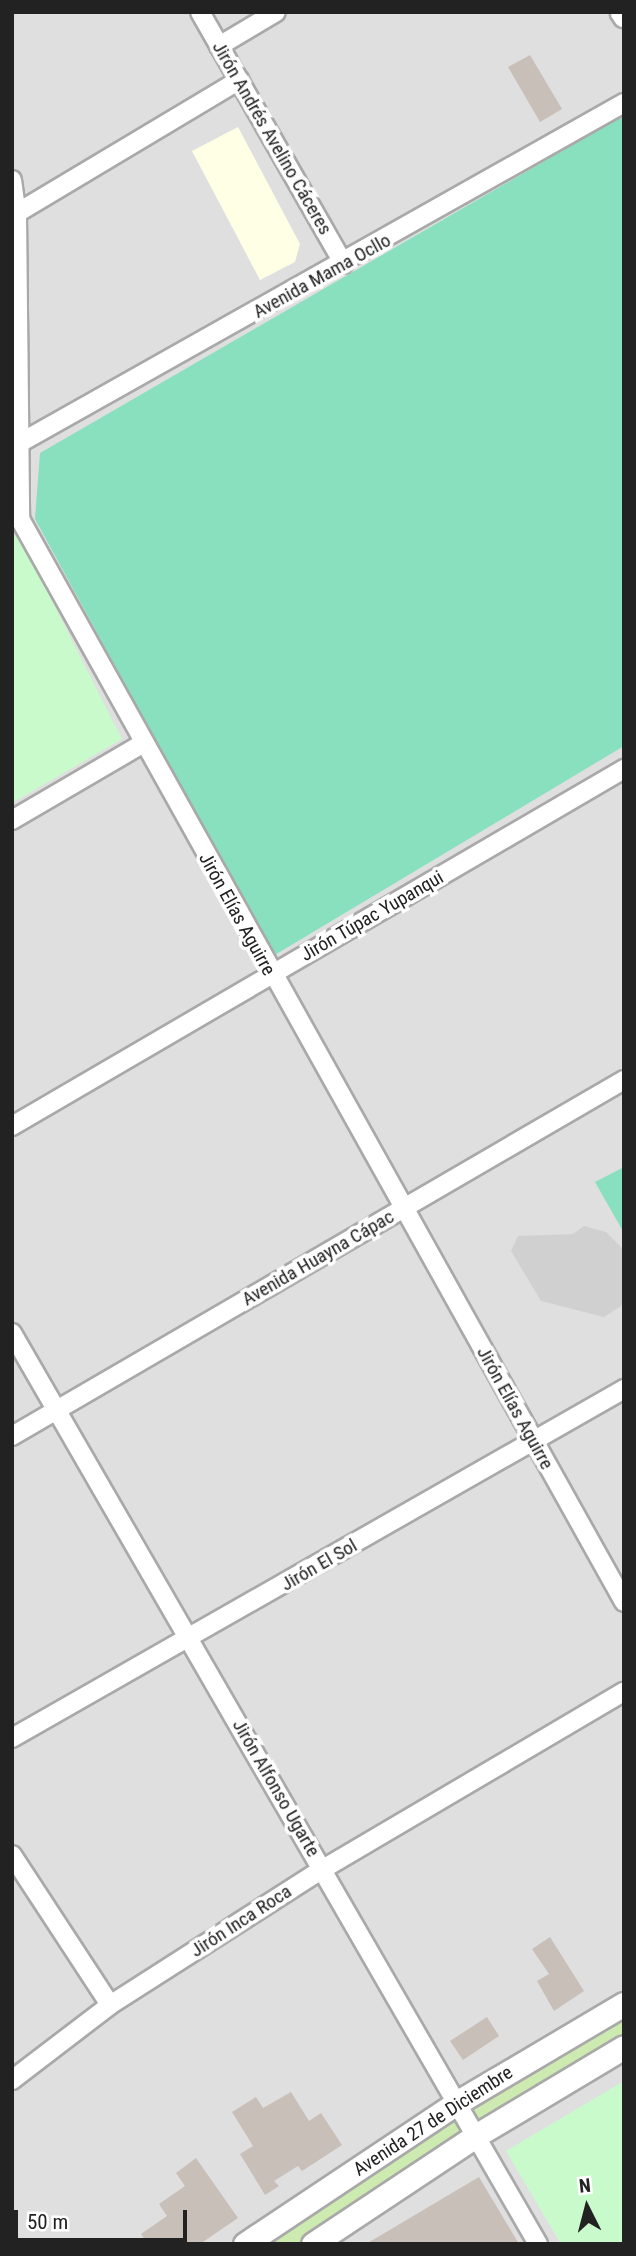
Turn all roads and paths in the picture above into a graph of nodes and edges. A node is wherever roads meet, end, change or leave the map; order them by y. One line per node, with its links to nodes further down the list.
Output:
1 (200, 12): 3 (street, Jirón Andrés Avelino Cáceres)
2 (276, 12): 3 (street)
3 (219, 46): 4 (street, Jirón Andrés Avelino Cáceres)
4 (239, 80): 7 (street); 8 (street, Jirón Andrés Avelino Cáceres)
5 (624, 103): 8 (street, Avenida Mama Ocllo)
6 (12, 180): 7 (street, Jirón Elías Aguirre)
7 (15, 215): 9 (street, Jirón Elías Aguirre)
8 (344, 264): 9 (street, Avenida Mama Ocllo)
9 (18, 444): 10 (street, Jirón Elías Aguirre)
10 (16, 521): 11 (street, Jirón Elías Aguirre)
11 (142, 744): 13 (street); 14 (street, Jirón Elías Aguirre)
12 (621, 777): 14 (street, Jirón Túpac Yupanqui)
13 (12, 820)
14 (271, 975): 16 (street, Jirón Túpac Yupanqui); 17 (street, Jirón Elías Aguirre)
15 (624, 1080): 17 (street, Avenida Huayna Cápac)
16 (12, 1126)
17 (404, 1208): 20 (street, Avenida Huayna Cápac); 22 (street, Jirón Elías Aguirre)
18 (12, 1333): 20 (street, Jirón Alfonso Ugarte)
19 (624, 1389): 22 (street, Jirón El Sol)
20 (57, 1410): 21 (street, Avenida Huayna Cápac); 24 (street, Jirón Alfonso Ugarte)
21 (12, 1436)
22 (534, 1442): 23 (street, Jirón Elías Aguirre); 24 (street, Jirón El Sol)
23 (624, 1602)
24 (190, 1640): 26 (street, Jirón El Sol); 28 (street, Jirón Alfonso Ugarte)
25 (624, 1692): 28 (street, Jirón Inca Roca)
26 (12, 1738)
27 (12, 1854): 30 (street)
28 (323, 1868): 30 (street, Jirón Inca Roca); 33 (street, Jirón Alfonso Ugarte)
29 (624, 2004): 33 (street, Avenida 27 de Diciembre)
30 (110, 2005): 32 (street, Jirón Inca Roca)
31 (624, 2047): 34 (street, Avenida 27 de Diciembre)
32 (12, 2080)
33 (458, 2102): 34 (street, Jirón Alfonso Ugarte); 35 (street, Avenida 27 de Diciembre)
34 (477, 2135): 36 (street, Avenida 27 de Diciembre); 37 (street, Jirón Alfonso Ugarte)
35 (245, 2244)
36 (313, 2244)
37 (538, 2244)

